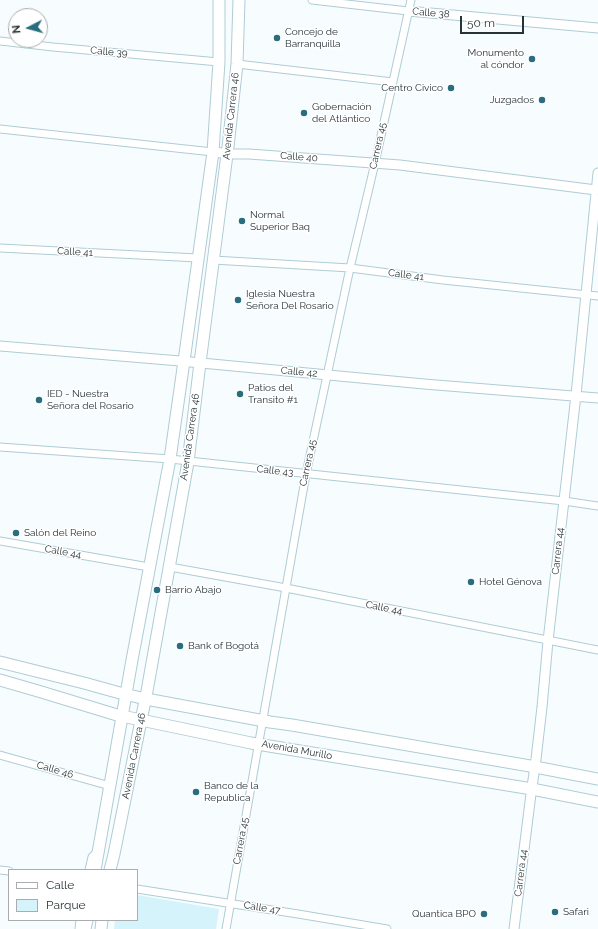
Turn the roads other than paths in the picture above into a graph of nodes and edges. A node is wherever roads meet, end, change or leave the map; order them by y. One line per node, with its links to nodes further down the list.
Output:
1 (219, 0): 8 (main road, Avenida Carrera 46)
2 (239, 0): 9 (main road, Avenida Carrera 46)
3 (312, 0): 5 (street, Calle 38)
4 (411, 0): 5 (street, Carrera 45)
5 (408, 11): 6 (street, Calle 38); 10 (street, Carrera 45)
6 (598, 28)
7 (0, 41): 8 (street, Calle 39)
8 (219, 62): 12 (main road, Avenida Carrera 46)
9 (237, 64): 10 (street); 13 (main road, Avenida Carrera 46)
10 (393, 82): 14 (street, Carrera 45)
11 (0, 129): 12 (street, Calle 40)
12 (213, 152): 13 (street, Calle 40); 18 (main road, Avenida Carrera 46)
13 (228, 153): 14 (street, Calle 40); 19 (main road, Avenida Carrera 46)
14 (375, 163): 16 (street, Calle 40); 20 (street, Carrera 45)
15 (598, 172): 16 (street, Carrera 44)
16 (597, 190): 21 (street, Carrera 44)
17 (0, 248): 18 (street, Calle 41)
18 (198, 258): 24 (main road, Avenida Carrera 46)
19 (213, 260): 20 (street, Calle 41); 25 (main road, Avenida Carrera 46)
20 (350, 268): 21 (street, Calle 41); 26 (street, Carrera 45)
21 (586, 294): 22 (street, Calle 41); 27 (street, Carrera 44)
22 (598, 296)
23 (0, 346): 24 (street, Calle 42)
24 (184, 361): 25 (street, Calle 42); 30 (main road, Avenida Carrera 46)
25 (200, 363): 26 (street, Calle 42); 31 (main road, Avenida Carrera 46)
26 (327, 375): 27 (street, Calle 42); 32 (street, Carrera 45)
27 (576, 395): 28 (street, Calle 42); 33 (street, Carrera 44)
28 (598, 398)
29 (0, 447): 30 (street, Calle 43)
30 (170, 460): 31 (street, Calle 43); 36 (main road, Avenida Carrera 46)
31 (188, 462): 32 (street, Calle 43); 37 (main road, Avenida Carrera 46)
32 (306, 474): 33 (street, Calle 43); 38 (street, Carrera 45)
33 (564, 501): 34 (street, Calle 43); 39 (street, Carrera 44)
34 (598, 506)
35 (0, 541): 36 (street, Calle 44)
36 (149, 567): 43 (main road, Avenida Carrera 46)
37 (170, 567): 38 (street, Calle 44); 44 (main road, Avenida Carrera 46)
38 (286, 588): 39 (street, Calle 44); 47 (street, Carrera 45)
39 (548, 641): 40 (street, Calle 44); 52 (street, Carrera 44)
40 (598, 650)
41 (0, 662): 43 (main road)
42 (0, 680): 45 (main road, Avenida Murillo)
43 (126, 694): 44 (main road); 45 (main road, Avenida Carrera 46)
44 (146, 699): 46 (main road, Avenida Carrera 46); 47 (main road)
45 (122, 716): 46 (main road, Avenida Murillo); 54 (main road, Avenida Carrera 46)
46 (141, 720): 48 (main road, Avenida Murillo); 49 (main road, Avenida Carrera 46)
47 (262, 721): 50 (street, Carrera 45); 52 (main road)
48 (161, 724): 49 (main road); 50 (main road, Avenida Murillo)
49 (138, 739): 57 (main road, Avenida Carrera 46)
50 (258, 744): 55 (main road, Avenida Murillo); 60 (street, Carrera 45)
51 (0, 755): 54 (street, Calle 46)
52 (535, 767): 53 (main road); 55 (street, Carrera 44)
53 (598, 780)
54 (110, 786): 58 (main road, Avenida Carrera 46)
55 (532, 790): 56 (main road, Avenida Murillo); 63 (street, Carrera 44)
56 (598, 802)
57 (113, 865)
58 (94, 867)
59 (138, 889): 60 (street, Calle 47)
60 (230, 903): 61 (street, Carrera 45); 62 (street, Calle 47)
61 (226, 929)
62 (387, 929)
63 (514, 929)

